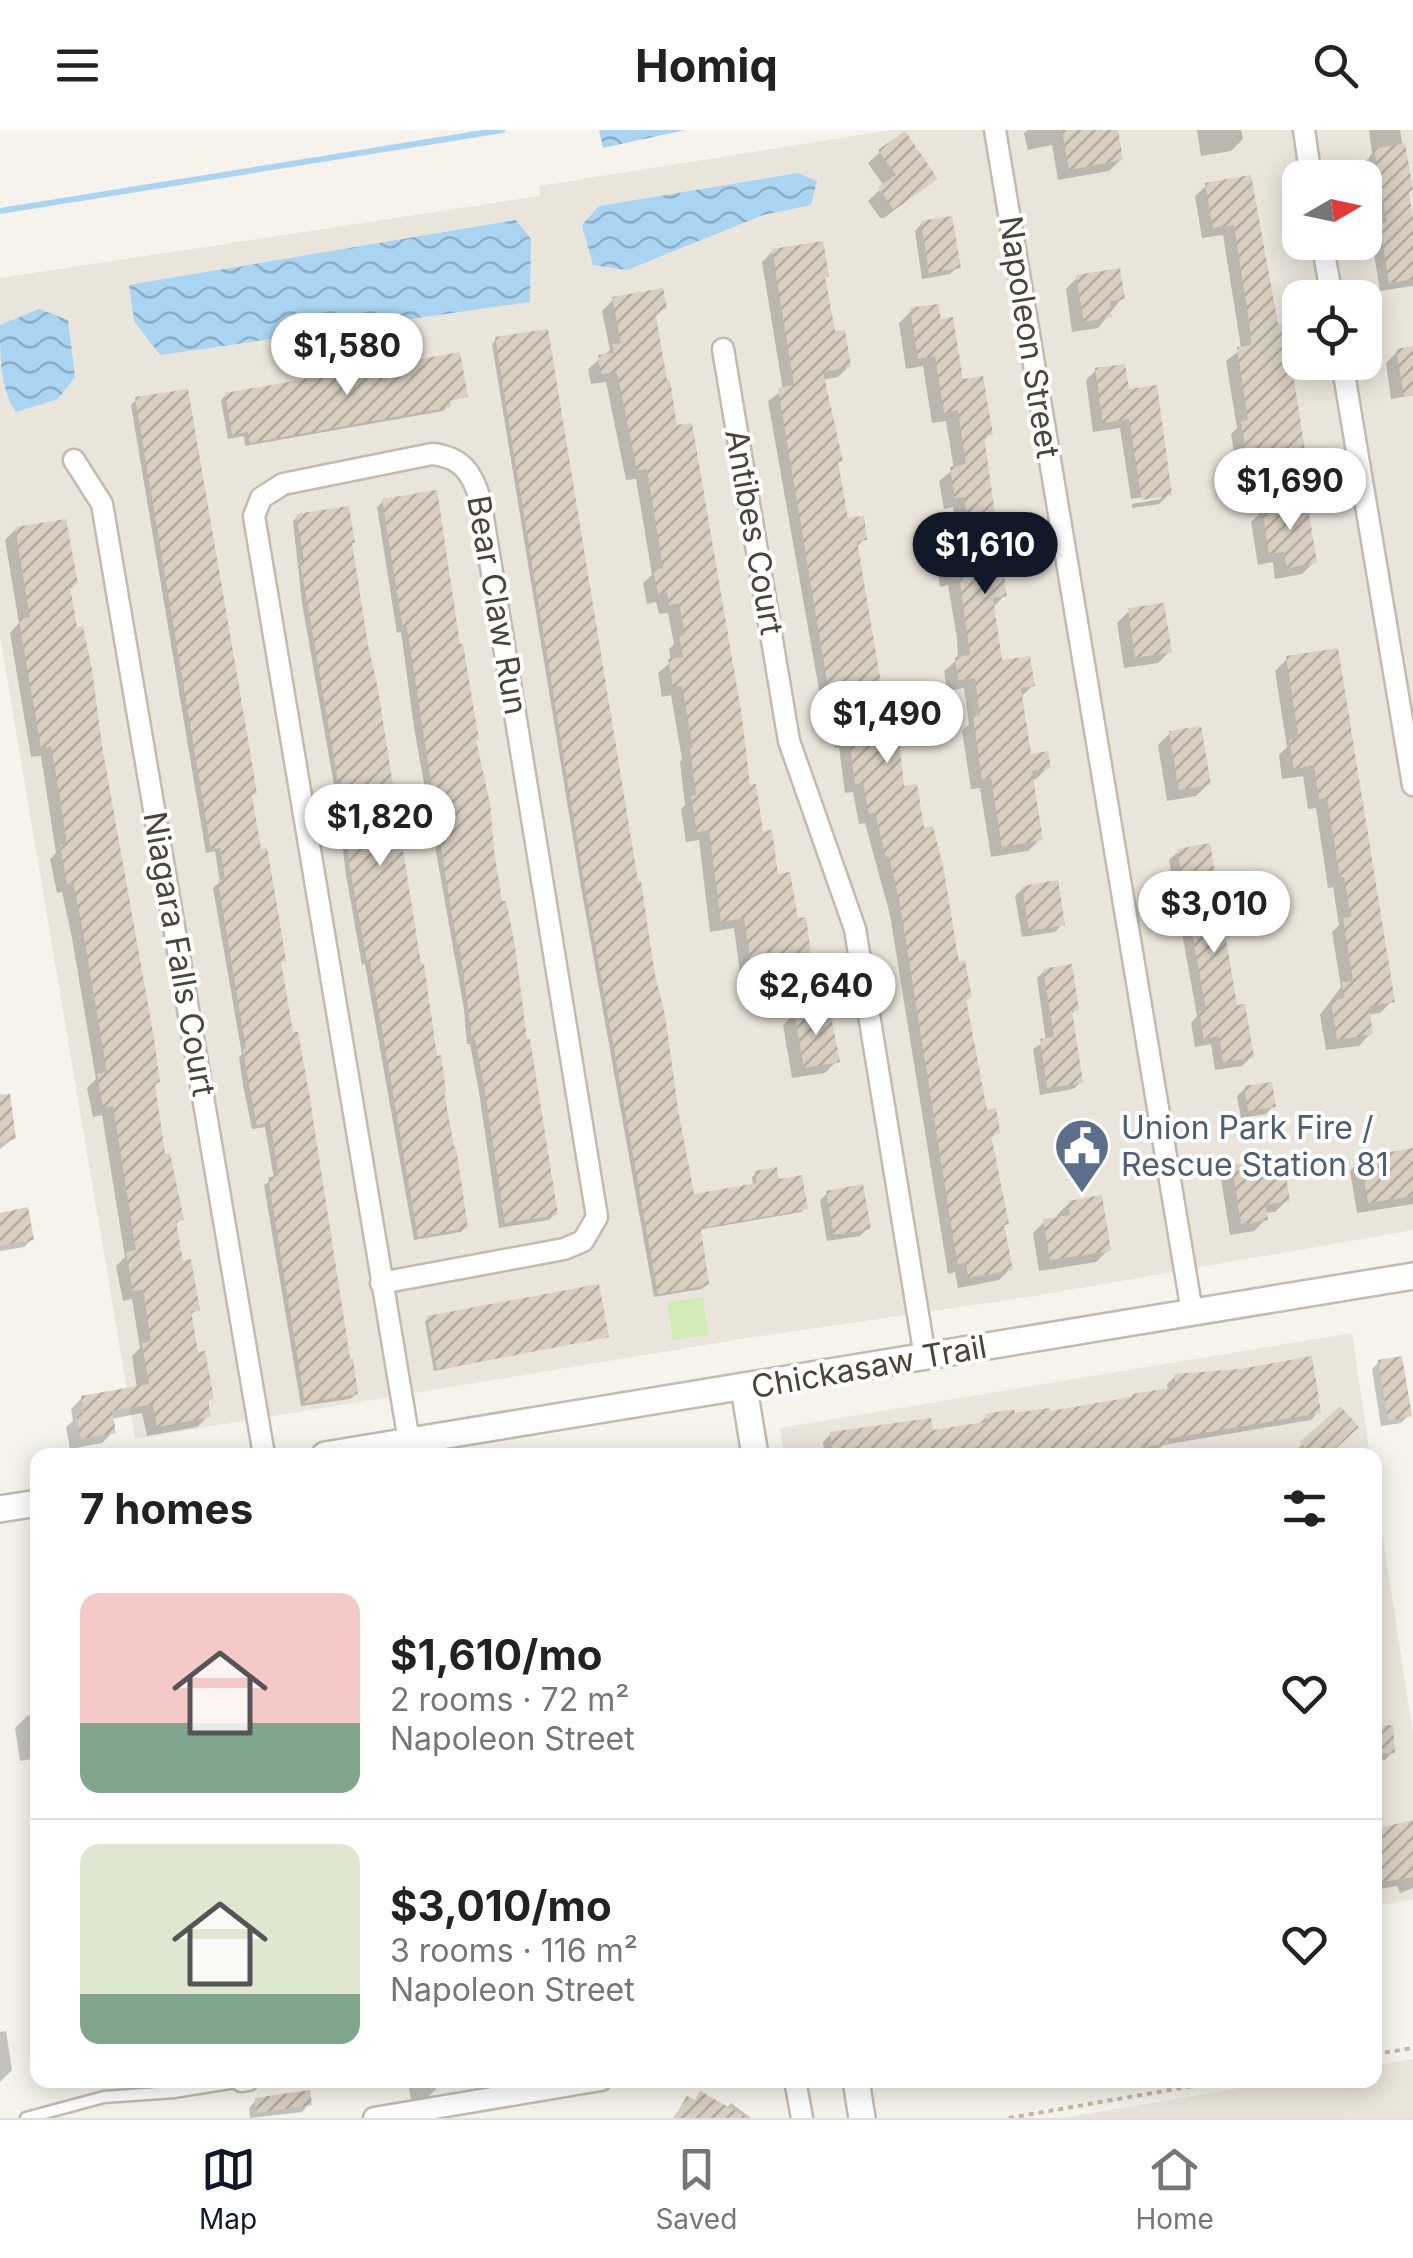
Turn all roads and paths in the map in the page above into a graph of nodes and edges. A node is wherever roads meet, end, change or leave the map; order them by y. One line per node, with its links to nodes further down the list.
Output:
1 (995, 130): 10 (street, Napoleon Street)
2 (1304, 130): 3 (street)
3 (1309, 160)
4 (723, 349): 11 (street, Antibes Court)
5 (1345, 380): 7 (street)
6 (74, 460): 14 (street, Niagara Falls Court)
7 (1413, 785)
8 (1413, 1276): 10 (street, Chickasaw Trail)
9 (381, 1283): 9 (street, Bear Claw Run); 13 (street, Bear Claw Run)
10 (1192, 1312): 11 (street, Chickasaw Trail)
11 (925, 1357): 12 (street, Chickasaw Trail)
12 (744, 1388): 13 (street, Chickasaw Trail); 16 (street)
13 (409, 1442): 15 (street, Chickasaw Trail)
14 (263, 1448)
15 (370, 1448)
16 (754, 1448)
17 (30, 1503): 18 (street)
18 (0, 1509)
19 (1413, 2048): 20 (path)
20 (1382, 2053)
21 (198, 2088): 26 (lane)
22 (553, 2088): 27 (street)
23 (796, 2088): 28 (street)
24 (857, 2088): 29 (street)
25 (1181, 2088): 30 (path)
26 (26, 2118)
27 (374, 2118)
28 (802, 2118)
29 (862, 2118)
30 (1010, 2118)

